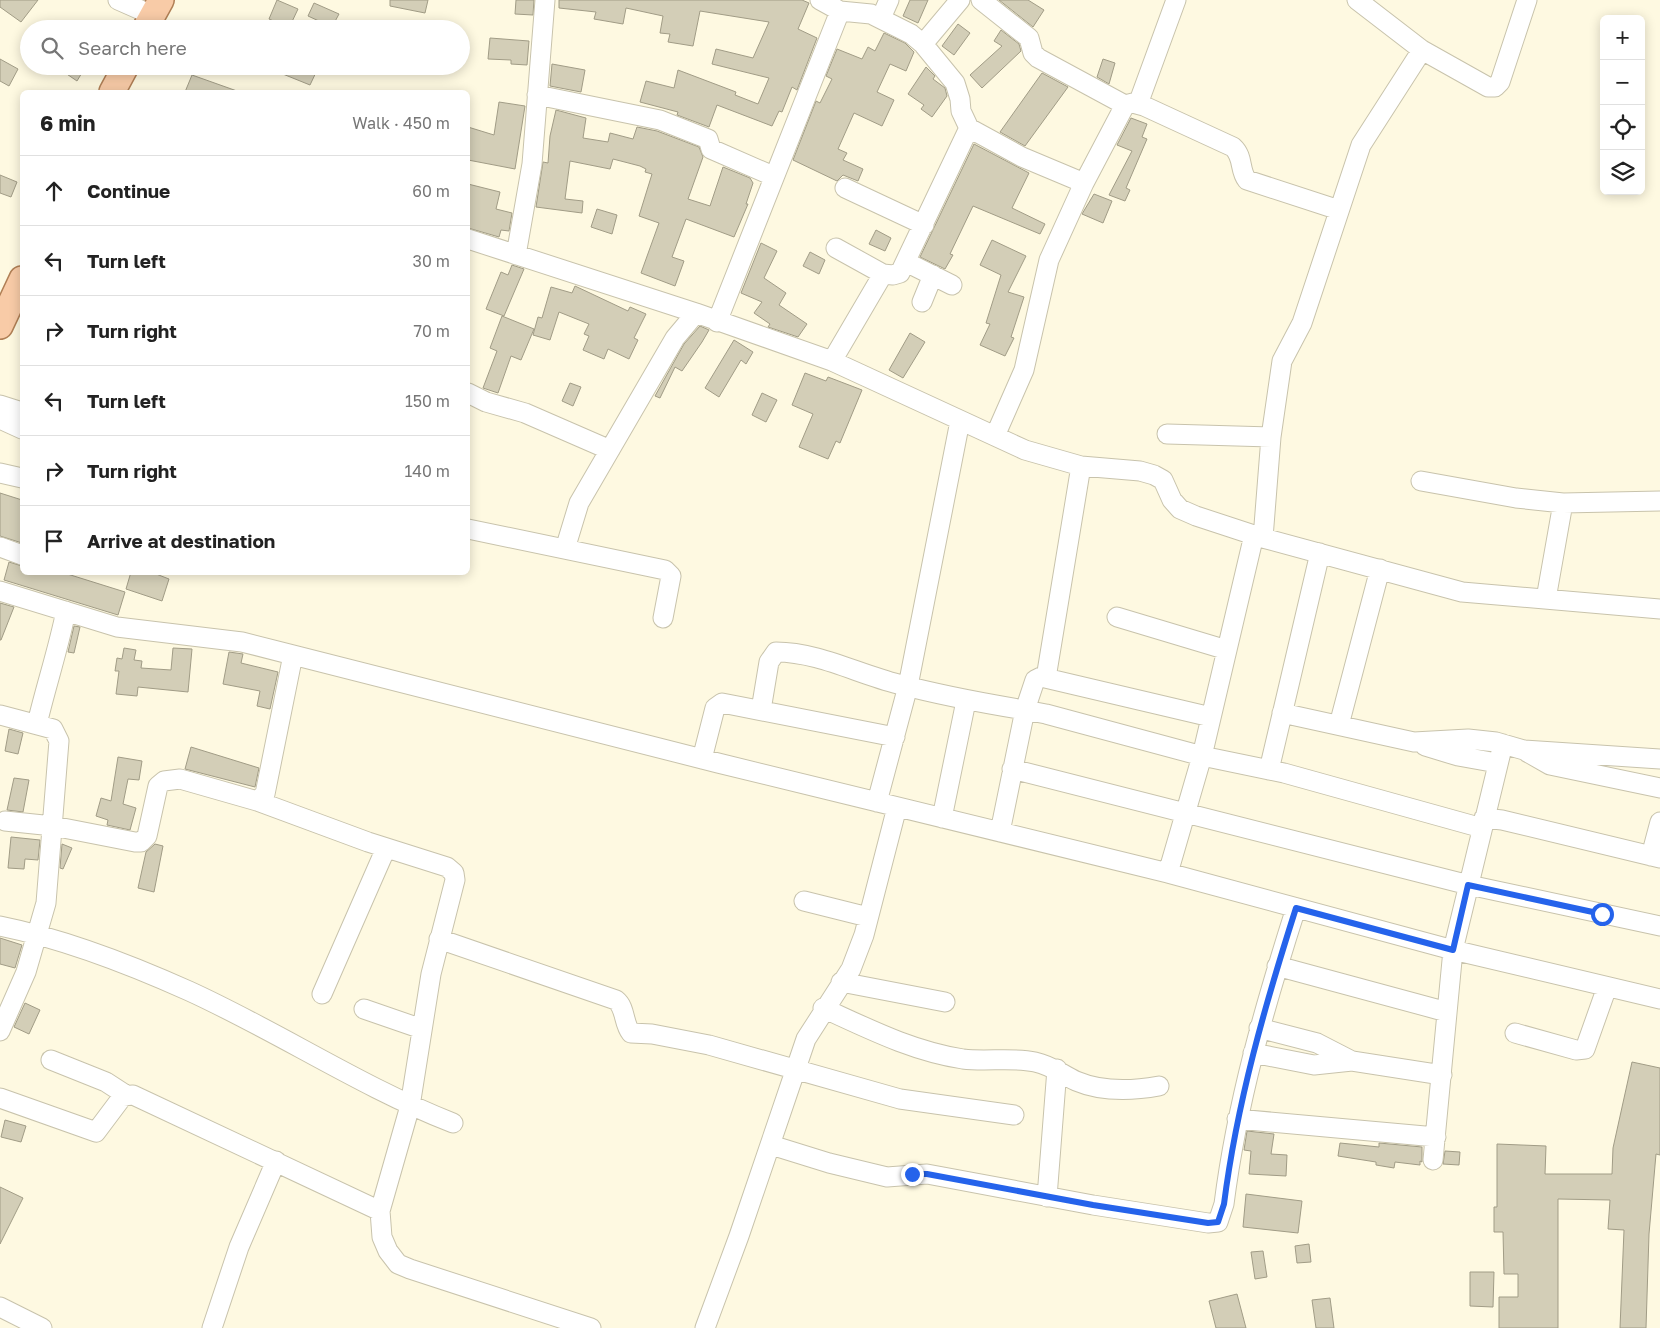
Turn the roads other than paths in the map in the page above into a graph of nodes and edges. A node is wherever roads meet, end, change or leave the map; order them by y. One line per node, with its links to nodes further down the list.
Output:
1 (118, 0): 11 (street)
2 (545, 0): 17 (street)
3 (820, 0): 10 (street)
4 (889, 0): 12 (street)
5 (960, 0): 13 (street)
6 (981, 0): 18 (street)
7 (1176, 0): 18 (street)
8 (1357, 0): 14 (street)
9 (1527, 0): 14 (street)
10 (840, 11): 12 (street); 20 (street)
11 (153, 14)
12 (881, 18): 13 (street)
13 (923, 44): 19 (street)
14 (1422, 50): 23 (street)
15 (121, 75): 16 (main road)
16 (113, 90)
17 (537, 95): 20 (street); 27 (street)
18 (1131, 104): 21 (street); 23 (street)
19 (969, 128): 21 (street); 24 (street)
20 (774, 176): 35 (street)
21 (1084, 183): 45 (street)
22 (845, 188): 24 (street)
23 (1339, 210): 46 (street)
24 (924, 225): 28 (street)
25 (470, 240): 27 (street)
26 (836, 248): 29 (street)
27 (516, 255): 34 (street)
28 (906, 262): 29 (street); 30 (street)
29 (883, 274): 37 (street)
30 (934, 276): 32 (street); 33 (street)
31 (20, 283): 36 (main road)
32 (952, 285)
33 (922, 302)
34 (696, 314): 35 (street); 47 (street)
35 (717, 322): 37 (street)
36 (0, 326)
37 (832, 361): 42 (street)
38 (470, 394): 47 (street)
39 (0, 405): 40 (street)
40 (20, 411)
41 (0, 419): 43 (street)
42 (960, 421): 45 (street); 70 (street)
43 (20, 428)
44 (1167, 434): 46 (street)
45 (995, 436): 48 (street)
46 (1271, 437): 55 (street)
47 (610, 450): 57 (street)
48 (1081, 466): 55 (street); 69 (street)
49 (0, 473): 50 (street)
50 (20, 478)
51 (1421, 482): 53 (street)
52 (1660, 501): 53 (street)
53 (1563, 503): 62 (street)
54 (470, 529): 57 (street)
55 (1258, 537): 58 (street); 67 (street)
56 (0, 547): 59 (street)
57 (565, 549): 66 (street)
58 (1320, 553): 60 (street); 74 (street)
59 (20, 554)
60 (1380, 568): 62 (street); 78 (street)
61 (0, 591): 64 (street)
62 (1546, 599): 63 (street)
63 (1660, 609)
64 (66, 611): 68 (street); 77 (street)
65 (1117, 617): 67 (street)
66 (663, 618)
67 (1227, 650): 76 (street)
68 (293, 655): 84 (street); 90 (street)
69 (1046, 678): 73 (street); 76 (street)
70 (908, 686): 71 (street); 72 (street); 79 (street)
71 (966, 701): 73 (street); 94 (street)
72 (761, 710): 79 (street); 84 (street)
73 (1026, 710): 83 (street); 87 (street)
74 (1282, 713): 78 (street); 88 (street)
75 (0, 715): 77 (street)
76 (1211, 717): 83 (street)
77 (37, 724): 98 (street)
78 (1339, 725): 80 (street)
79 (895, 737): 91 (street)
80 (1414, 742): 81 (street); 86 (street)
81 (1503, 744): 82 (street); 86 (street)
82 (1524, 750): 85 (street); 89 (street)
83 (1202, 756): 88 (street); 93 (street)
84 (702, 759): 91 (street)
85 (1660, 759)
86 (1497, 764): 97 (street)
87 (1012, 769): 93 (street); 99 (street)
88 (1269, 770): 97 (street)
89 (1660, 788)
90 (257, 801): 98 (street); 100 (street)
91 (877, 802): 92 (street)
92 (897, 807): 94 (street); 106 (street)
93 (1186, 813): 102 (street); 103 (street)
94 (942, 818): 99 (street)
95 (5, 821): 98 (street)
96 (1660, 822): 101 (street)
97 (1483, 823): 101 (street); 103 (street)
98 (53, 826): 109 (street)
99 (1000, 832): 102 (street)
100 (386, 848): 110 (street); 115 (street)
101 (1656, 857)
102 (1168, 872): 105 (street)
103 (1468, 885): 108 (street); 111 (street)
104 (804, 901): 106 (street)
105 (1296, 908): 111 (street); 112 (street)
106 (868, 917): 113 (street)
107 (0, 926): 109 (street)
108 (1660, 926)
109 (38, 934): 123 (street); 134 (street)
110 (439, 939): 122 (street); 129 (street)
111 (1453, 950): 114 (street); 120 (street)
112 (1277, 966): 120 (street); 121 (street)
113 (841, 982): 117 (street); 118 (street)
114 (1607, 986): 116 (street); 124 (street)
115 (322, 994)
116 (1660, 999)
117 (945, 1002)
118 (823, 1008): 128 (street); 129 (street)
119 (364, 1010): 122 (street)
120 (1447, 1012): 130 (street)
121 (1259, 1028): 125 (street); 127 (street)
122 (422, 1030): 134 (street)
123 (0, 1031)
124 (1515, 1033)
125 (1252, 1053): 127 (street); 136 (street)
126 (51, 1060): 132 (street)
127 (1352, 1061): 130 (street)
128 (1057, 1069): 131 (street); 142 (street)
129 (794, 1070): 135 (street); 139 (street)
130 (1442, 1075): 138 (street)
131 (1159, 1086)
132 (126, 1095): 133 (street); 141 (street)
133 (0, 1098)
134 (410, 1106): 137 (street); 143 (street)
135 (1014, 1115)
136 (1238, 1119): 138 (street); 142 (street)
137 (453, 1123)
138 (1436, 1137): 140 (street)
139 (770, 1145): 142 (street); 148 (street)
140 (1434, 1160)
141 (276, 1161): 143 (street); 146 (street)
142 (1047, 1197)
143 (380, 1211): 147 (street)
144 (0, 1307): 145 (street)
145 (42, 1328)
146 (212, 1328)
147 (591, 1328)
148 (705, 1328)

